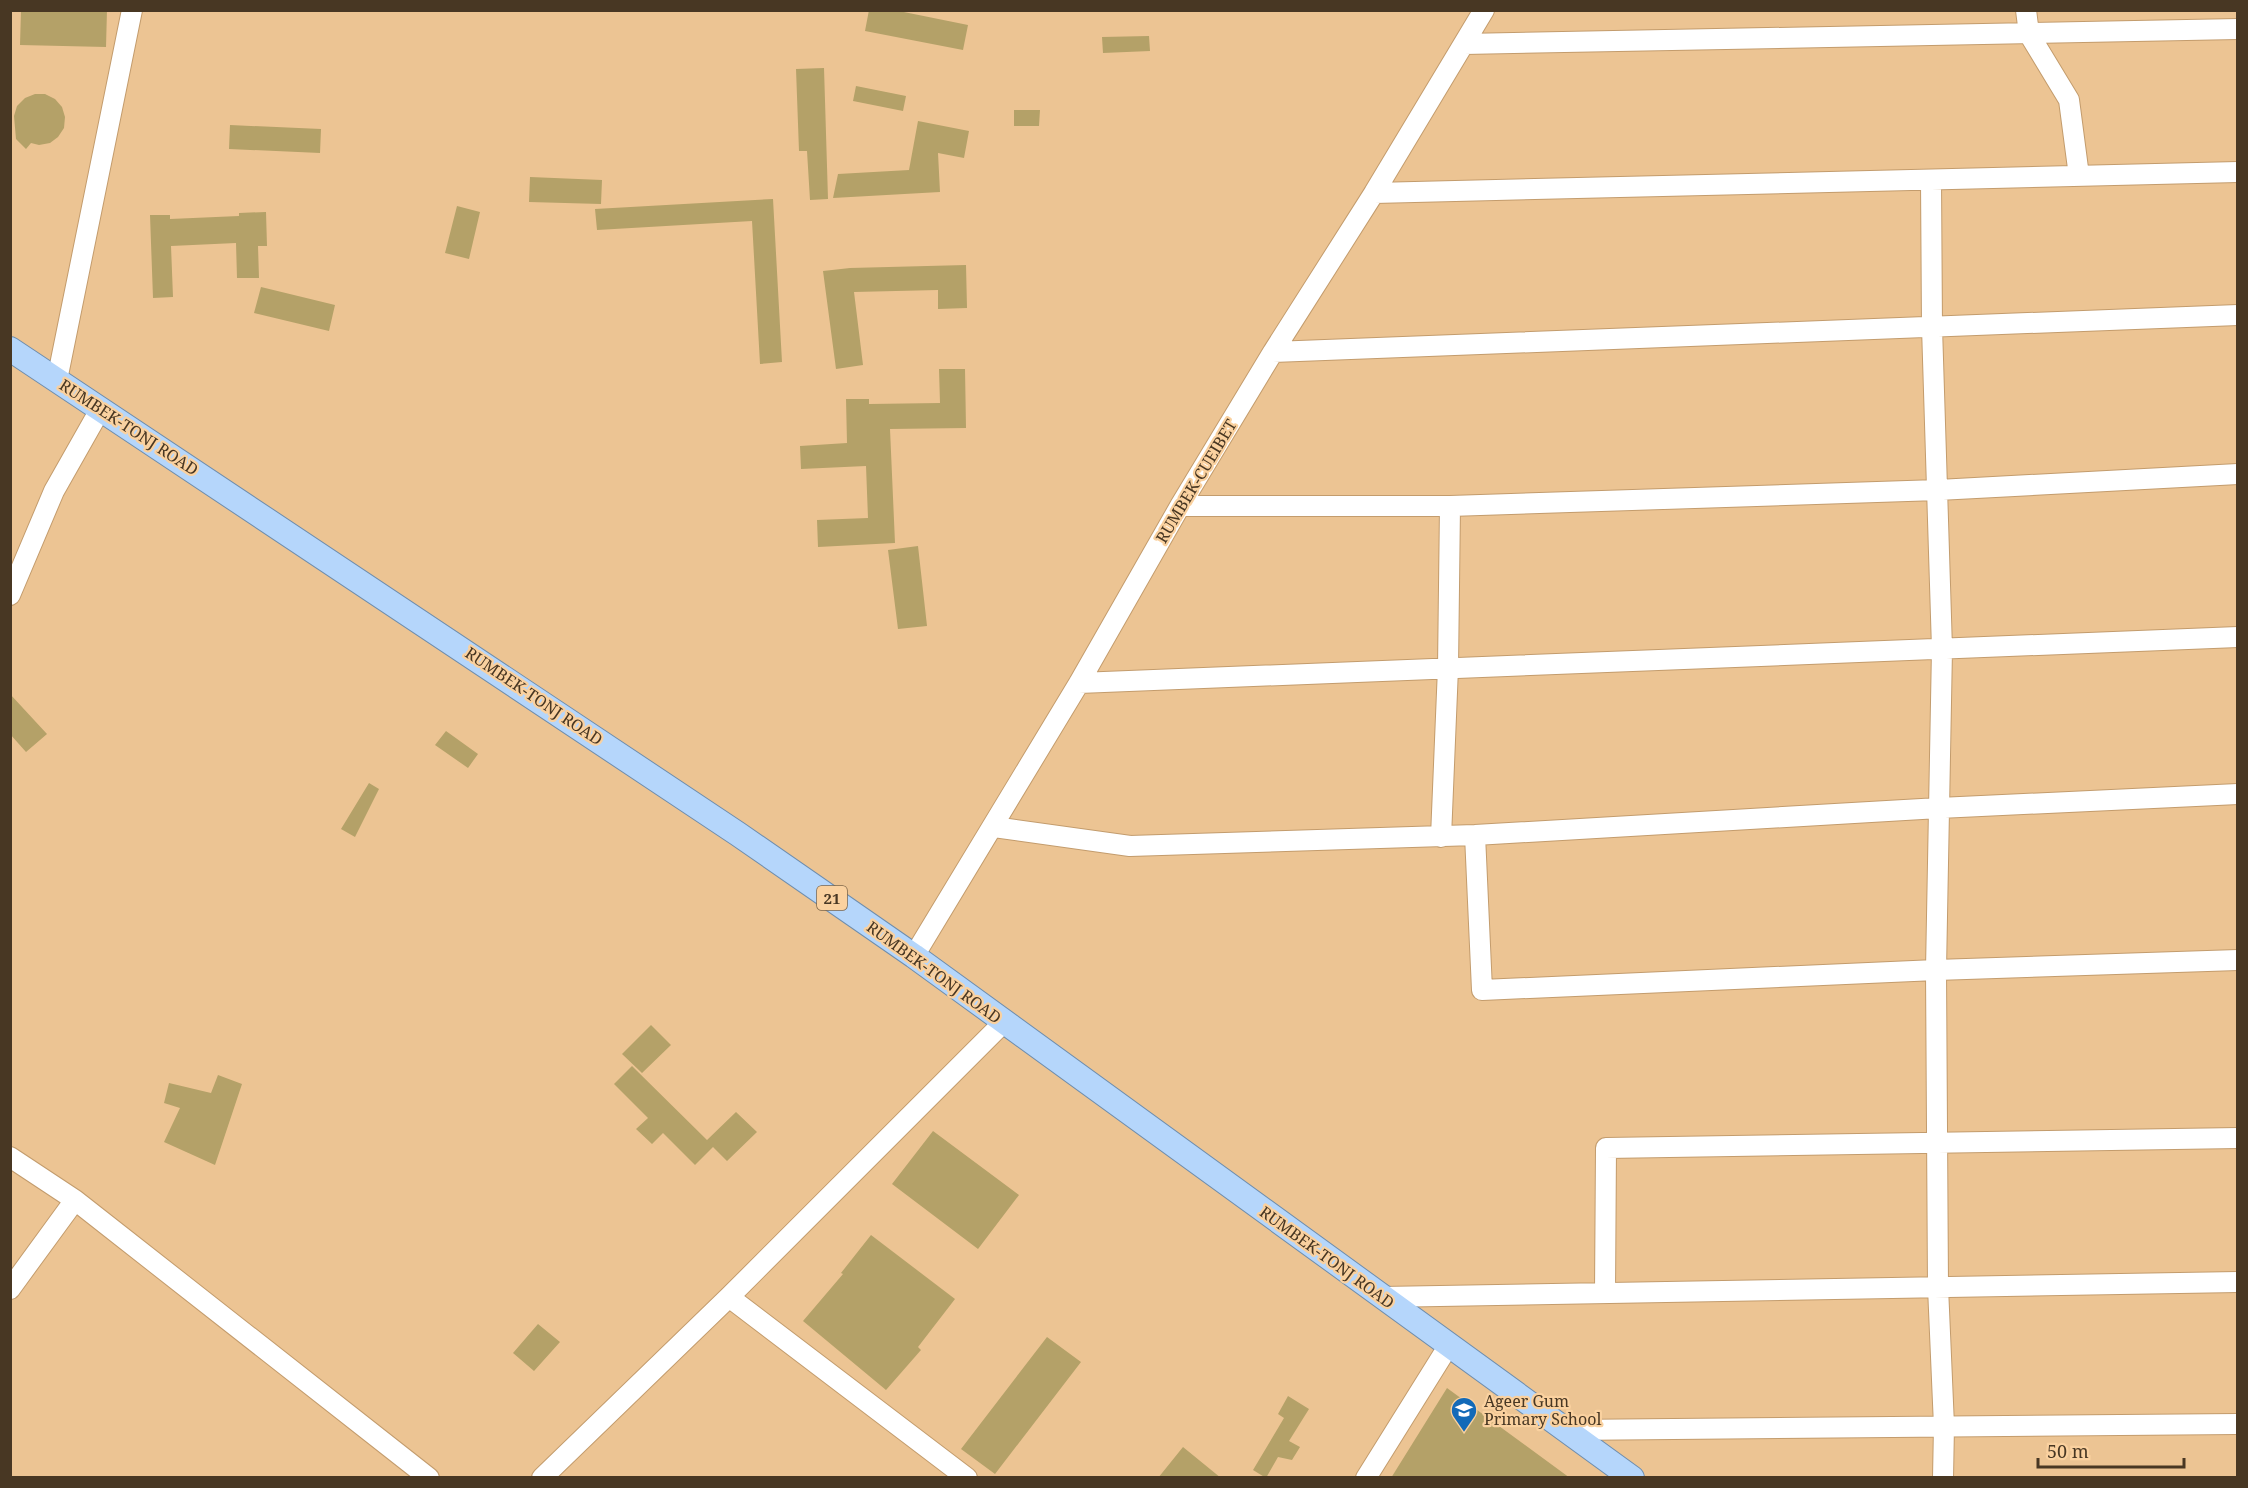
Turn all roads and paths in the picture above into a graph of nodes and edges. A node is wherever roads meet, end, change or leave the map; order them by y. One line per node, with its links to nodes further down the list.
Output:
1 (132, 10): 15 (street)
2 (1484, 10): 6 (street, RUMBEK-CUEIBET)
3 (2026, 10): 5 (street)
4 (2238, 29): 5 (street)
5 (2029, 34): 6 (street); 8 (street)
6 (1464, 44): 10 (street, RUMBEK-CUEIBET)
7 (2238, 172): 8 (street)
8 (2079, 176): 9 (street)
9 (1931, 180): 10 (street); 12 (street)
10 (1374, 193): 14 (street, RUMBEK-CUEIBET)
11 (2238, 315): 12 (street)
12 (1932, 327): 14 (street); 18 (street)
13 (10, 349): 15 (main road, RUMBEK-TONJ ROAD / 21)
14 (1273, 352): 19 (street, RUMBEK-CUEIBET)
15 (57, 380): 16 (main road, RUMBEK-TONJ ROAD / 21)
16 (101, 408): 21 (street); 31 (main road, RUMBEK-TONJ ROAD / 21)
17 (2238, 474): 18 (street)
18 (1938, 490): 20 (street); 23 (street)
19 (1180, 506): 20 (street); 25 (street, RUMBEK-CUEIBET)
20 (1450, 506): 24 (street)
21 (10, 595)
22 (2238, 637): 23 (street)
23 (1942, 649): 24 (street); 27 (street)
24 (1448, 668): 25 (street); 30 (street)
25 (1079, 683): 28 (street, RUMBEK-CUEIBET)
26 (2238, 794): 27 (street)
27 (1939, 808): 29 (street); 33 (street)
28 (994, 826): 30 (street); 31 (street, RUMBEK-CUEIBET)
29 (1474, 835): 30 (street); 33 (street)
30 (1441, 837)
31 (914, 956): 34 (main road, RUMBEK-TONJ ROAD / 21)
32 (2238, 960): 33 (street)
33 (1936, 970): 36 (street)
34 (1004, 1022): 43 (street); 44 (main road, RUMBEK-TONJ ROAD / 21)
35 (2238, 1138): 36 (street)
36 (1937, 1143): 40 (street); 42 (street)
37 (10, 1157): 38 (street)
38 (75, 1200): 41 (street); 49 (street)
39 (2238, 1282): 40 (street)
40 (1938, 1287): 42 (street); 47 (street)
41 (10, 1289)
42 (1605, 1293): 44 (street)
43 (729, 1297): 50 (street); 51 (street)
44 (1382, 1297): 45 (main road, RUMBEK-TONJ ROAD / 21)
45 (1449, 1345): 48 (main road, RUMBEK-TONJ ROAD / 21); 52 (street)
46 (2238, 1424): 47 (street)
47 (1944, 1426): 48 (street); 54 (street)
48 (1567, 1430): 53 (main road, RUMBEK-TONJ ROAD / 21)
49 (429, 1478)
50 (542, 1478)
51 (967, 1478)
52 (1366, 1478)
53 (1632, 1478)
54 (1943, 1478)

